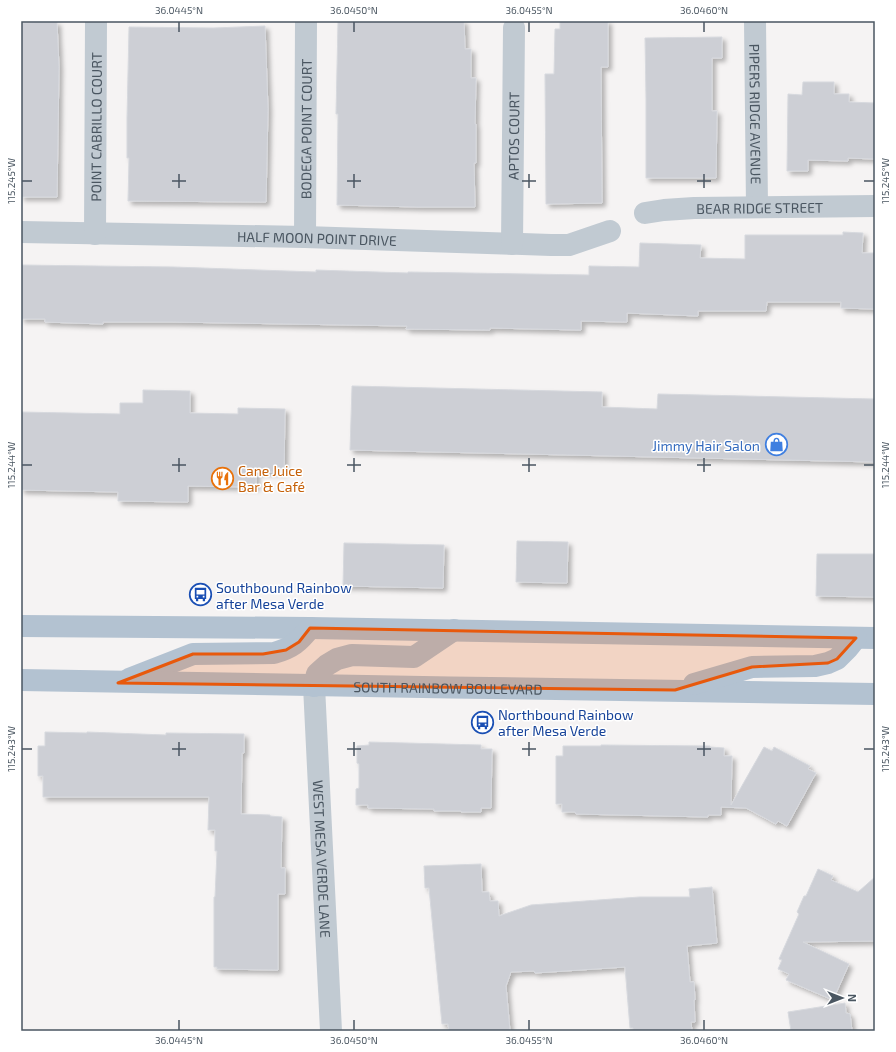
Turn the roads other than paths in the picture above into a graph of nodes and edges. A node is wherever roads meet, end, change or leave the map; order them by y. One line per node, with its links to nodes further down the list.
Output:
1 (96, 21): 10 (street, POINT CABRILLO COURT)
2 (306, 21): 11 (street, BODEGA POINT COURT)
3 (755, 21): 6 (street, PIPERS RIDGE AVENUE)
4 (514, 28): 12 (street, APTOS COURT)
5 (875, 206): 6 (street, BEAR RIDGE STREET)
6 (757, 207): 7 (street, BEAR RIDGE STREET)
7 (645, 213)
8 (610, 231): 12 (street, HALF MOON POINT DRIVE)
9 (21, 232): 10 (street, HALF MOON POINT DRIVE)
10 (95, 234): 11 (street, HALF MOON POINT DRIVE)
11 (305, 237): 12 (street, HALF MOON POINT DRIVE)
12 (512, 244)
13 (21, 626): 14 (main road)
14 (310, 628): 15 (main road); 18 (main road)
15 (454, 630): 16 (main road); 19 (main road)
16 (865, 638): 20 (main road)
17 (21, 680): 18 (main road, SOUTH RAINBOW BOULEVARD)
18 (118, 683): 19 (main road, SOUTH RAINBOW BOULEVARD)
19 (314, 686): 20 (main road, SOUTH RAINBOW BOULEVARD); 22 (street, WEST MESA VERDE LANE)
20 (676, 690): 21 (main road, SOUTH RAINBOW BOULEVARD)
21 (875, 694)
22 (331, 1031)

